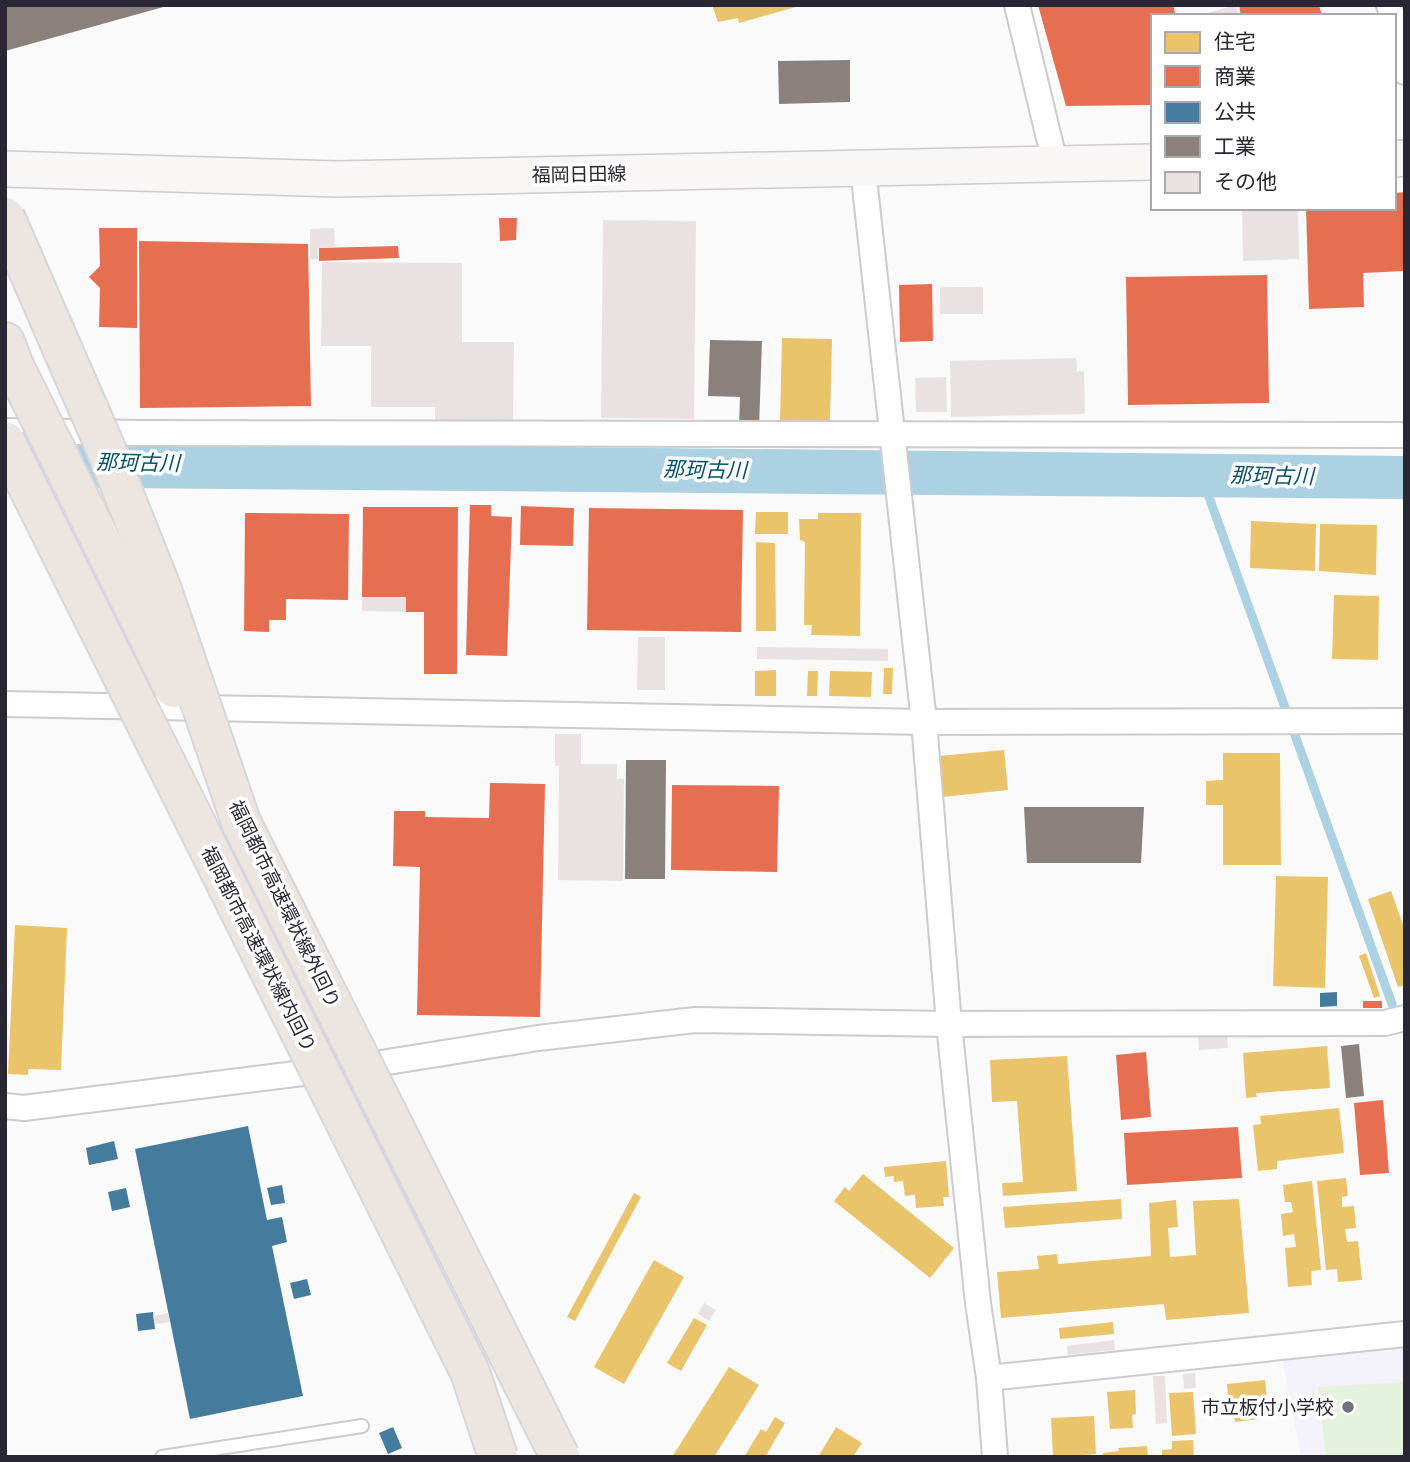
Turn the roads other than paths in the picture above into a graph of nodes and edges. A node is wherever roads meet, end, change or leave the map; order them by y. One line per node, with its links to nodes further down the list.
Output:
1 (1017, 5): 5 (street)
2 (1396, 35): 3 (street)
3 (1405, 72)
4 (1151, 162): 5 (main road, 福岡日田線)
5 (1055, 163): 7 (main road, 福岡日田線)
6 (5, 169): 7 (main road, 福岡日田線)
7 (863, 169): 11 (street)
8 (5, 217): 17 (highway, 福岡都市高速環状線外回り, bridge)
9 (8, 353): 17 (highway, bridge)
10 (5, 431): 11 (street)
11 (892, 435): 12 (street); 16 (street)
12 (1405, 435)
13 (5, 441): 22 (highway, 福岡都市高速環状線内回り, bridge)
14 (5, 704): 16 (street)
15 (1405, 721): 16 (street)
16 (924, 723): 19 (street)
17 (241, 822): 28 (highway, 福岡都市高速環状線外回り, bridge)
18 (1405, 1018): 19 (street)
19 (949, 1024): 20 (street); 23 (street)
20 (5, 1106)
21 (1405, 1334): 23 (street)
22 (470, 1372): 26 (highway, bridge); 27 (highway, 福岡都市高速環状線内回り, bridge)
23 (989, 1378): 29 (street)
24 (362, 1426): 25 (lane)
25 (162, 1457)
26 (498, 1457)
27 (513, 1457)
28 (560, 1457)
29 (995, 1457)

